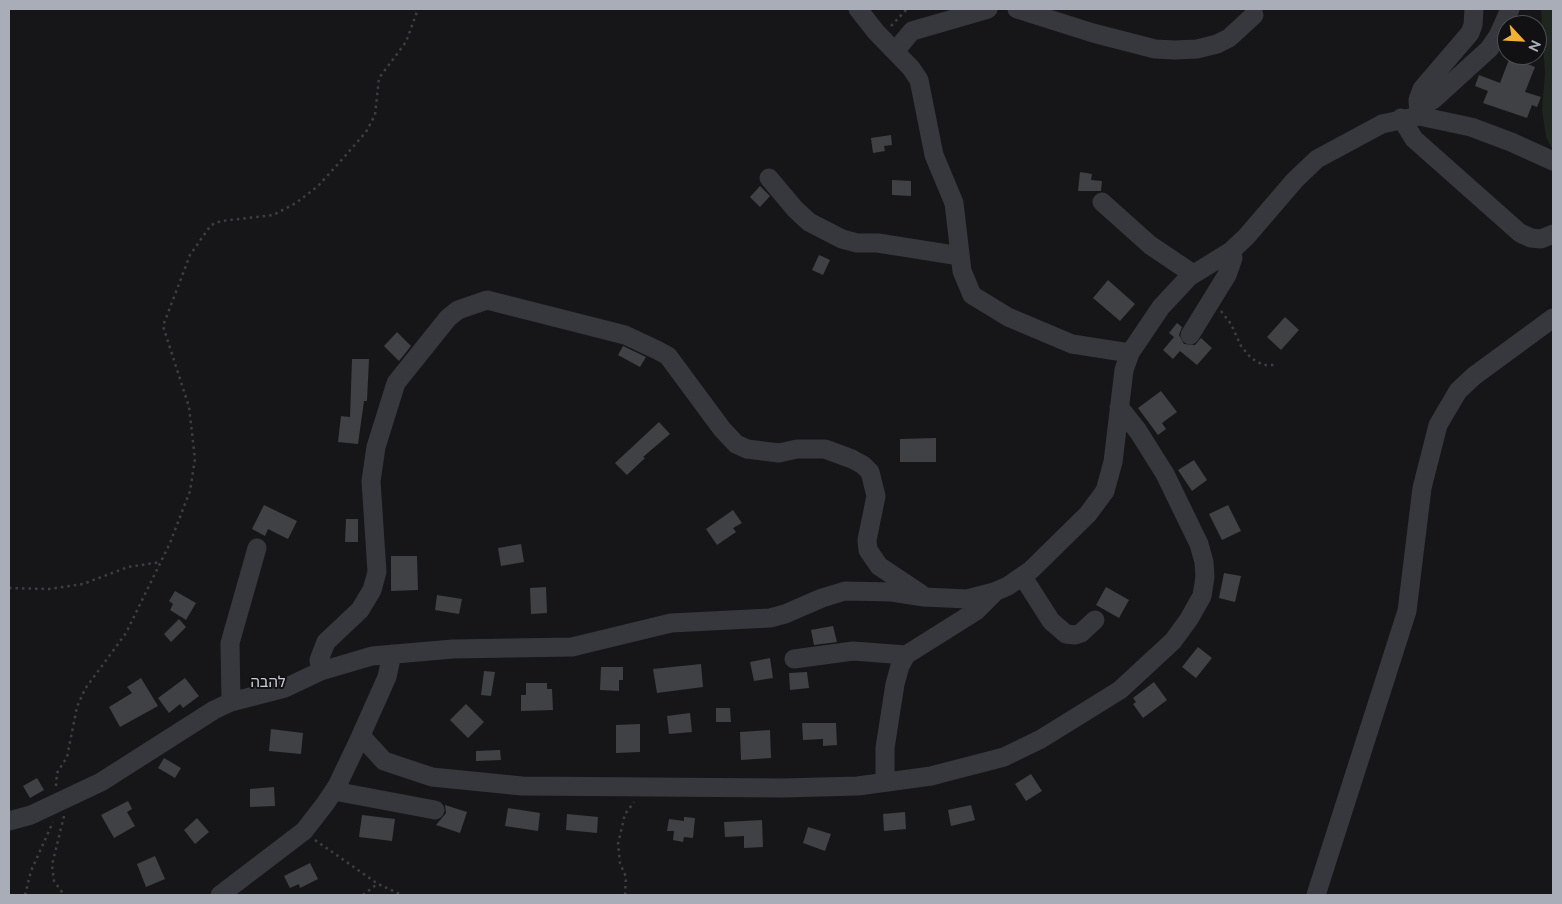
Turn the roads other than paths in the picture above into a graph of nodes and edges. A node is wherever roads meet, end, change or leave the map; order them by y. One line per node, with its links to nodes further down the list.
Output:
1 (858, 9): 7 (street)
2 (988, 9): 7 (street)
3 (1017, 9): 6 (street)
4 (1474, 9): 8 (street)
5 (1510, 9): 8 (street)
6 (1254, 15)
7 (896, 50): 14 (street)
8 (1413, 114): 9 (street); 12 (street); 13 (street)
9 (1553, 161)
10 (769, 178): 14 (street)
11 (1102, 202): 15 (street)
12 (1553, 234)
13 (1231, 251): 15 (street); 17 (street)
14 (960, 256): 18 (street)
15 (1193, 274): 18 (street)
16 (1553, 318): 36 (street)
17 (1190, 335)
18 (1130, 354): 19 (street)
19 (1119, 407): 21 (street); 31 (street)
20 (257, 548): 29 (street)
21 (1023, 576): 22 (street); 24 (street)
22 (994, 592): 23 (street); 26 (street)
23 (924, 597): 25 (street); 28 (street)
24 (1095, 620)
25 (392, 654): 28 (street); 30 (street)
26 (906, 655): 27 (street); 31 (street)
27 (794, 659)
28 (321, 672): 29 (street)
29 (231, 702): 34 (street)
30 (361, 736): 31 (street); 32 (street)
31 (885, 782)
32 (334, 791): 33 (street); 35 (street)
33 (436, 810)
34 (9, 821)
35 (220, 895)
36 (1316, 895)

